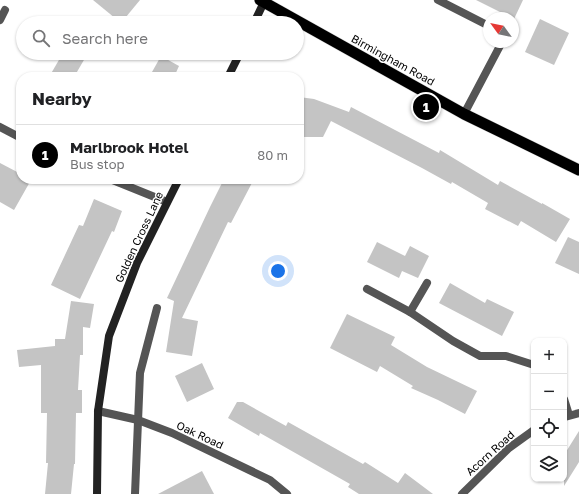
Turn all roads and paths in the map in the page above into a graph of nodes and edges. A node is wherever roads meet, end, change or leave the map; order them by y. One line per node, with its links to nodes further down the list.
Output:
1 (438, 0): 7 (street)
2 (262, 1): 4 (main road); 5 (highway, Birmingham Road)
3 (5, 10): 6 (street)
4 (257, 16)
5 (289, 16)
6 (0, 20)
7 (483, 23)
8 (304, 24): 12 (highway, Birmingham Road)
9 (499, 48): 12 (street)
10 (236, 60): 11 (main road)
11 (230, 72)
12 (464, 114): 15 (highway, Birmingham Road)
13 (0, 127): 14 (street)
14 (16, 135)
15 (579, 170)
16 (122, 184): 18 (street)
17 (176, 184): 18 (main road, Golden Cross Lane)
18 (167, 202): 24 (main road, Golden Cross Lane)
19 (427, 283): 22 (street)
20 (367, 289): 22 (street)
21 (157, 308): 27 (street)
22 (410, 312): 23 (street)
23 (531, 364)
24 (98, 411): 27 (street, Oak Road); 29 (main road, Golden Cross Lane)
25 (579, 413): 26 (street)
26 (567, 416)
27 (138, 420): 30 (street); 31 (street, Oak Road)
28 (531, 432): 32 (street, Acorn Road)
29 (97, 494)
30 (136, 494)
31 (287, 494)
32 (462, 494)

